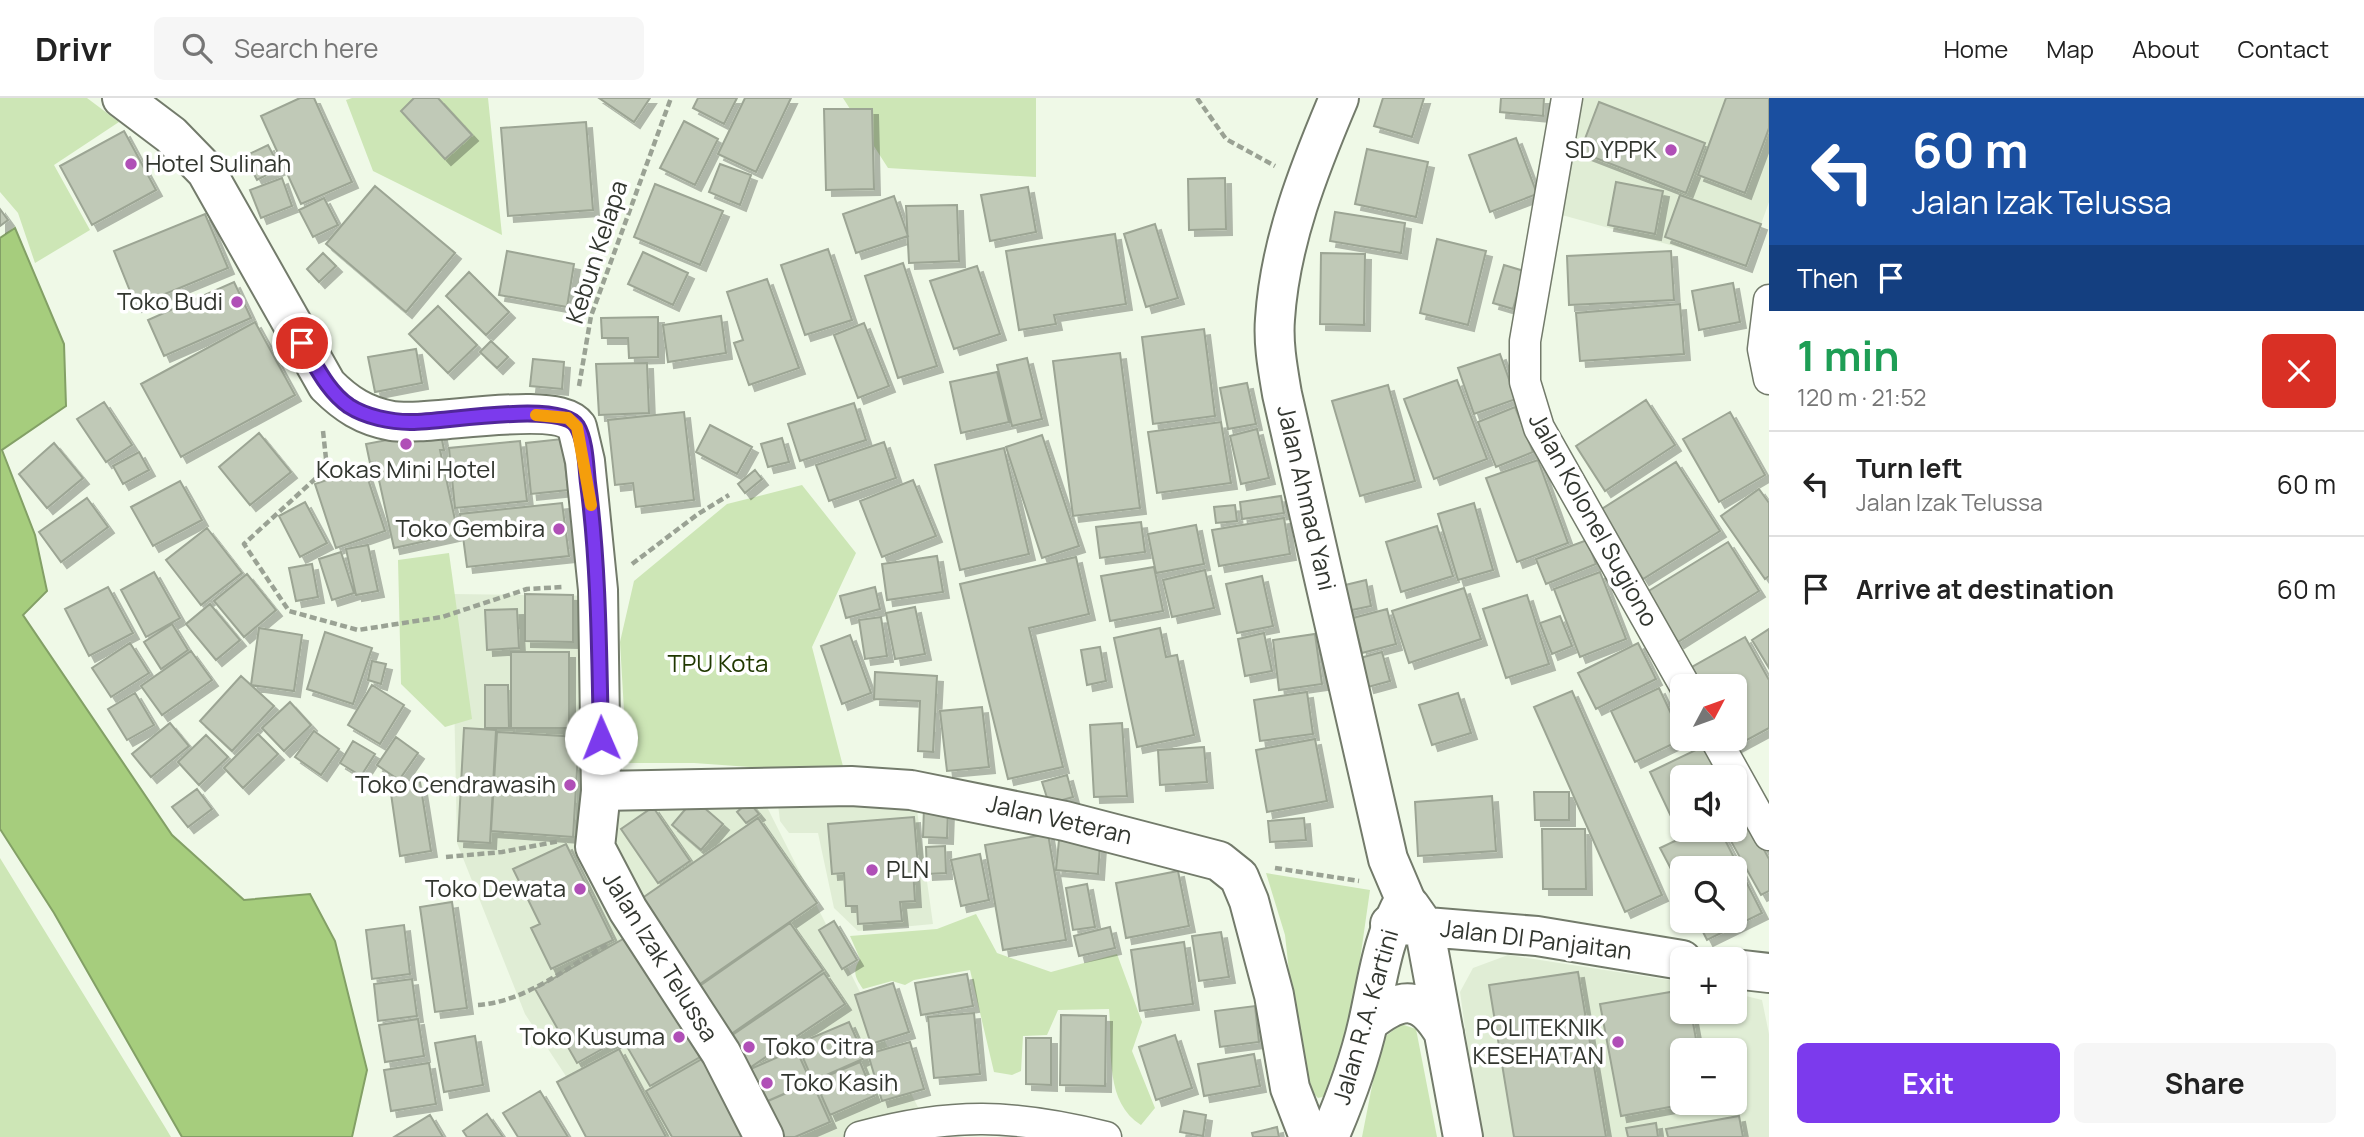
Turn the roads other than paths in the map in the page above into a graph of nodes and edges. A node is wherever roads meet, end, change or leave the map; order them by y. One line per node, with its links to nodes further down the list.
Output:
1 (121, 98): 8 (main road, Jalan Izak Telussa)
2 (1339, 98): 10 (main road, Jalan Ahmad Yani)
3 (1567, 98): 6 (street, Jalan Kolonel Sugiono)
4 (1769, 300): 5 (street)
5 (1769, 379)
6 (1678, 674)
7 (1722, 751): 9 (street)
8 (601, 791): 16 (main road, Jalan Izak Telussa); 19 (main road, Jalan Veteran)
9 (1769, 835)
10 (1403, 906): 11 (main road, Jalan DI Panjaitan); 14 (main road, Jalan R.A. Kartini); 15 (main road, Jalan Ahmad Yani)
11 (1670, 958)
12 (1747, 970): 13 (main road)
13 (1769, 973)
14 (1369, 1022): 15 (main road); 20 (main road, Jalan R.A. Kartini)
15 (1444, 1032): 21 (main road, Jalan Ahmad Yani)
16 (764, 1137)
17 (860, 1137): 18 (street)
18 (1105, 1137)
19 (1309, 1137)
20 (1329, 1137)
21 (1463, 1137)

